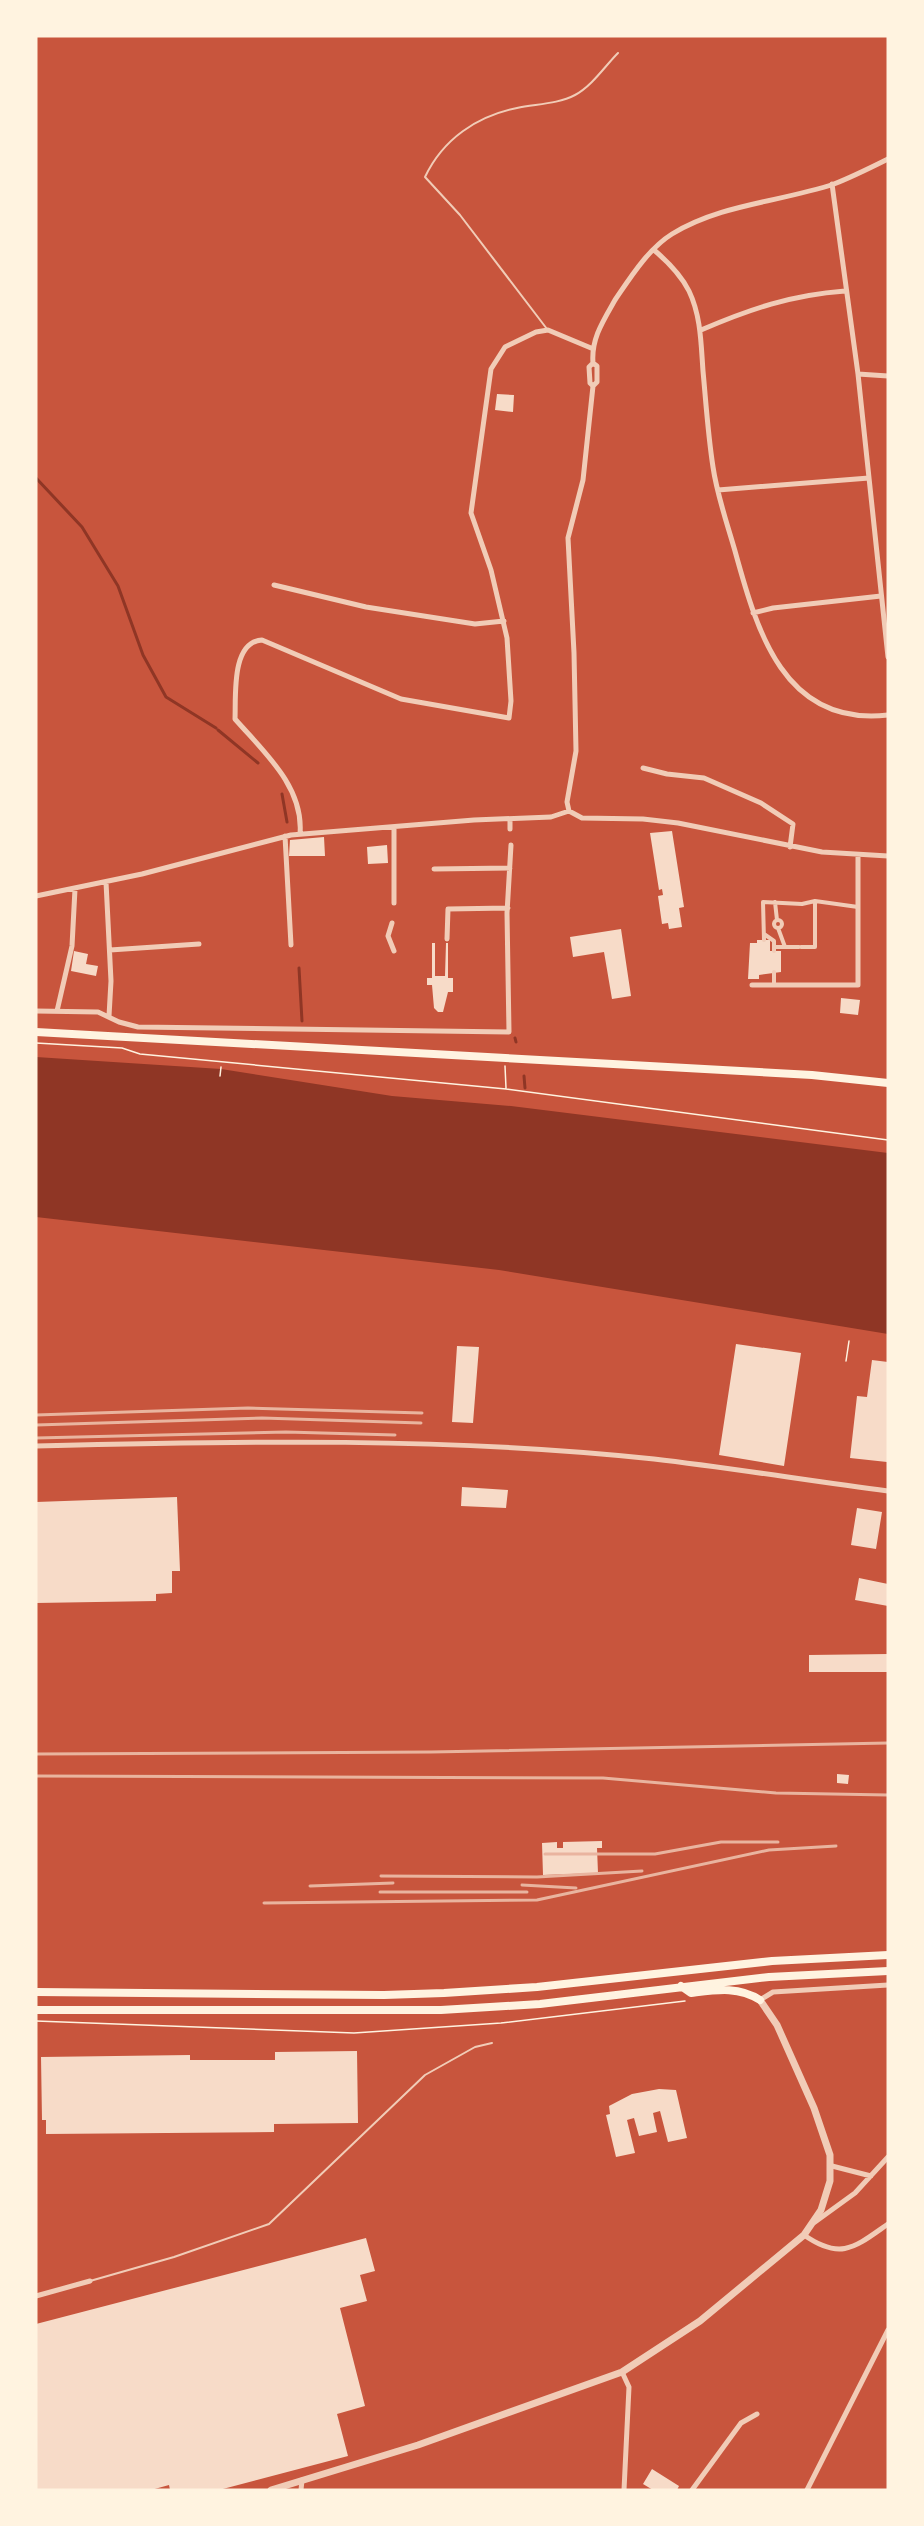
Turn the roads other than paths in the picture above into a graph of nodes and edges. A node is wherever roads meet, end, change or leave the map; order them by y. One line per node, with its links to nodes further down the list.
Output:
1 (618, 53): 6 (lane)
2 (888, 159): 3 (street)
3 (832, 184): 4 (street); 5 (street)
4 (654, 250): 7 (street); 8 (street)
5 (845, 291): 7 (street); 9 (street)
6 (548, 330): 8 (street); 16 (street)
7 (701, 330): 12 (street)
8 (591, 348): 20 (street)
9 (858, 374): 10 (street); 11 (street)
10 (888, 376)
11 (869, 478): 12 (street); 14 (street)
12 (718, 490): 15 (street)
13 (274, 585): 16 (street)
14 (881, 596): 15 (street); 17 (street)
15 (753, 613): 18 (street)
16 (504, 621): 24 (street)
17 (888, 657)
18 (888, 716)
19 (644, 768): 27 (street)
20 (568, 811): 21 (street); 27 (street)
21 (510, 819): 22 (street); 23 (street)
22 (394, 828): 24 (street); 37 (street)
23 (510, 829)
24 (300, 834): 25 (street)
25 (285, 836): 32 (street); 45 (street)
26 (511, 844): 30 (street)
27 (790, 847): 28 (street)
28 (858, 855): 29 (street); 38 (street)
29 (888, 856)
30 (510, 868): 31 (street); 39 (street)
31 (434, 869)
32 (106, 882): 33 (street); 47 (street)
33 (75, 889): 34 (street); 53 (street)
34 (36, 896)
35 (815, 901): 36 (street); 38 (street); 46 (street)
36 (775, 902): 41 (street); 46 (street)
37 (394, 903)
38 (858, 907): 51 (street)
39 (508, 908): 42 (street); 54 (street)
40 (392, 923): 48 (street)
41 (764, 934): 43 (street); 46 (street)
42 (447, 939)
43 (764, 940)
44 (200, 944): 47 (street)
45 (291, 945)
46 (785, 947)
47 (110, 950): 54 (street)
48 (394, 951)
49 (774, 972): 51 (street)
50 (752, 985): 51 (street)
51 (774, 985)
52 (36, 1011): 53 (street)
53 (57, 1011): 54 (street)
54 (109, 1016)
55 (36, 1032): 56 (main road)
56 (888, 1083)
57 (36, 1446): 58 (street)
58 (888, 1491)
59 (888, 1955): 63 (highway)
60 (888, 1971): 62 (highway)
61 (888, 1985): 64 (street)
62 (681, 1986): 64 (highway); 65 (highway)
63 (36, 1992)
64 (760, 2000): 68 (street)
65 (36, 2010)
66 (492, 2043): 73 (lane)
67 (888, 2157): 69 (street)
68 (832, 2166): 69 (street); 70 (street)
69 (871, 2176): 70 (street)
70 (815, 2222): 72 (street)
71 (888, 2224): 72 (street)
72 (804, 2235): 76 (street)
73 (90, 2281): 74 (street)
74 (36, 2296)
75 (888, 2330): 83 (street)
76 (622, 2372): 78 (street); 81 (street)
77 (757, 2414): 82 (street)
78 (302, 2480): 79 (street); 80 (street)
79 (271, 2490)
80 (301, 2490)
81 (624, 2490)
82 (692, 2490)
83 (807, 2490)

